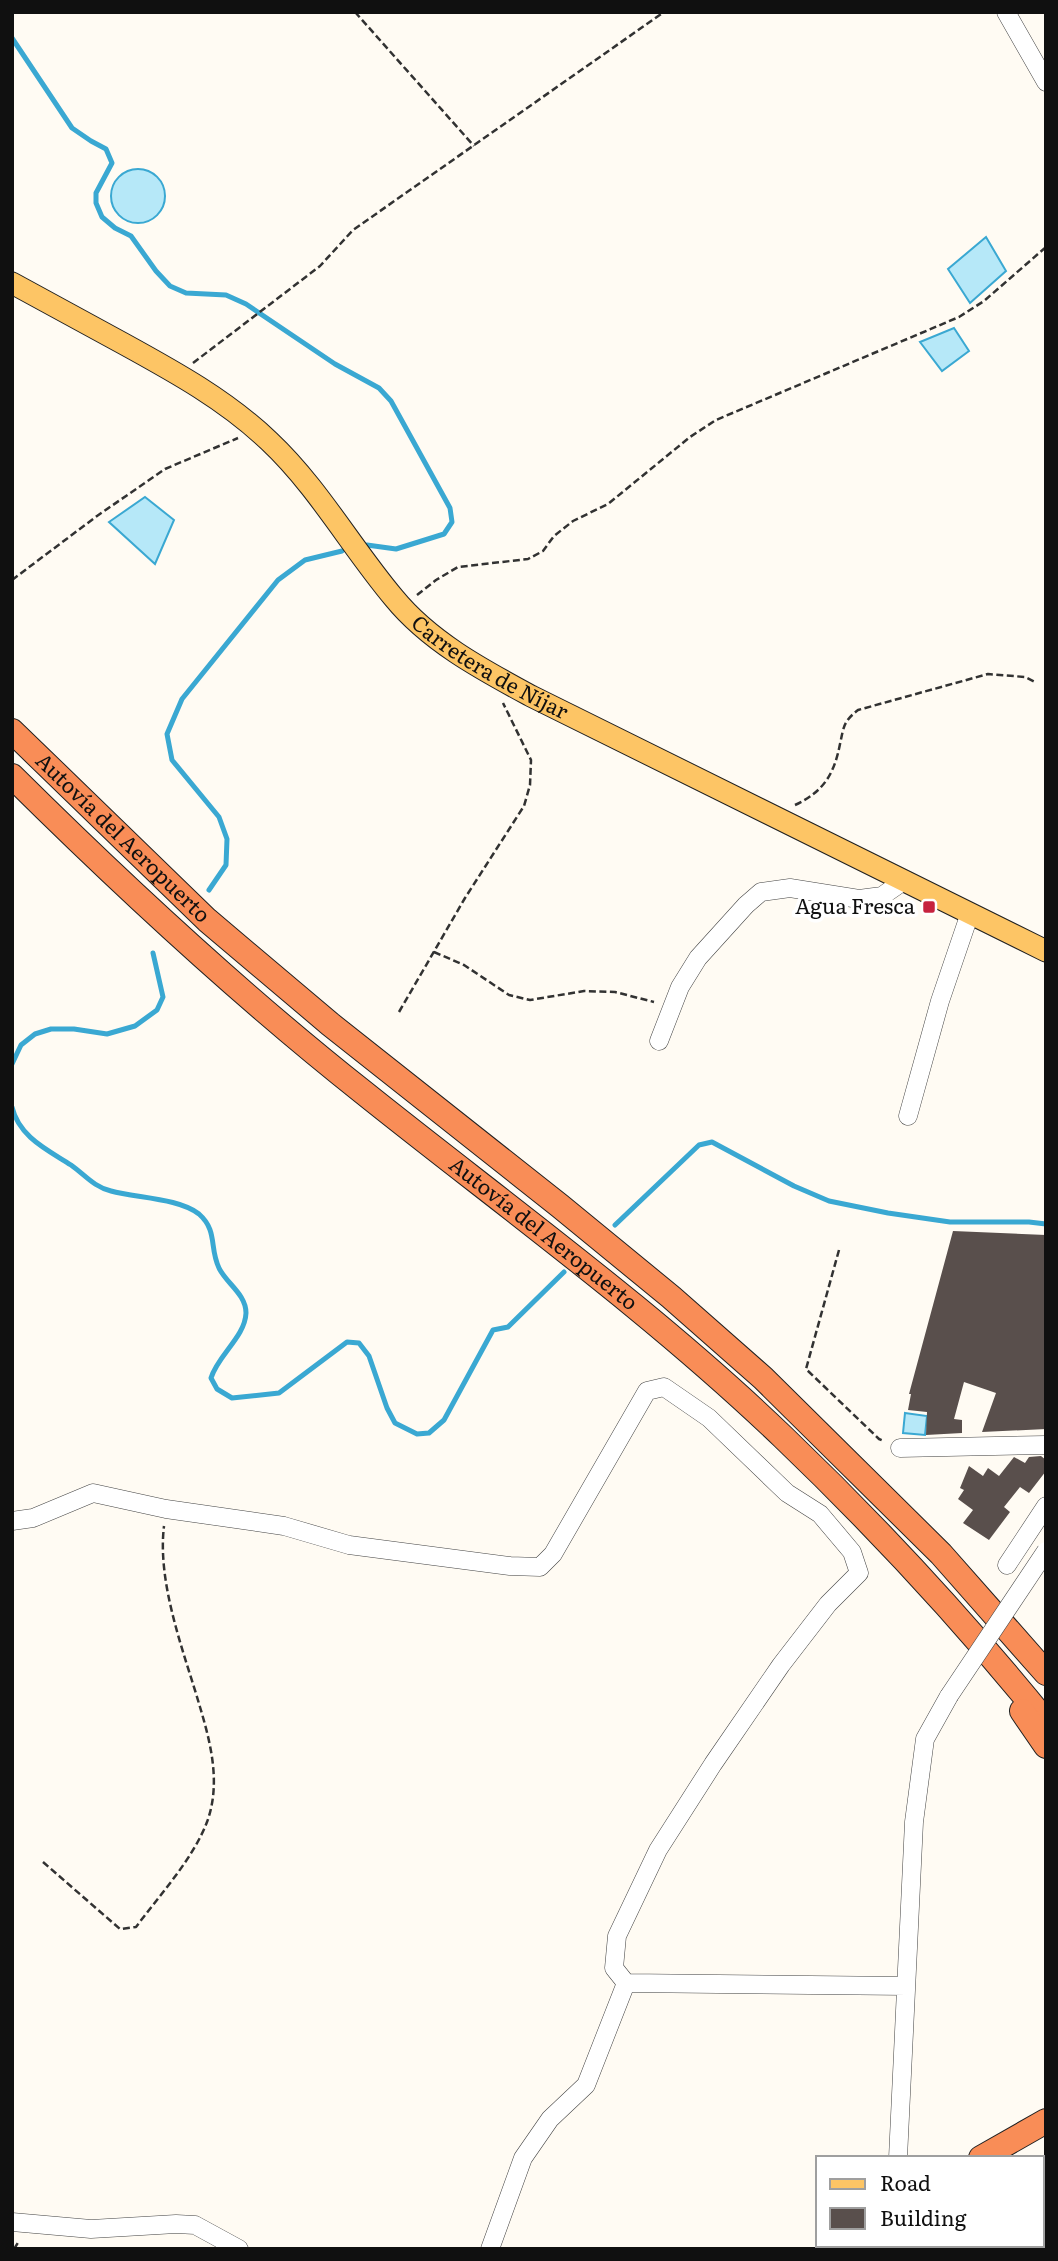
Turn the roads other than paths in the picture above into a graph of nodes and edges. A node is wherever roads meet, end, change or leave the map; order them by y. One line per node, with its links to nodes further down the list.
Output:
1 (1006, 12): 2 (street)
2 (1046, 82)
3 (12, 283): 6 (main road, Carretera de Níjar)
4 (12, 730): 16 (highway, Autovía del Aeropuerto)
5 (12, 776): 18 (highway, Autovía del Aeropuerto)
6 (905, 880): 7 (main road, Carretera de Níjar); 9 (street)
7 (970, 912): 8 (main road, Carretera de Níjar); 10 (street)
8 (1046, 951)
9 (659, 1041)
10 (908, 1116)
11 (1046, 1445): 12 (street)
12 (900, 1448)
13 (1046, 1506): 17 (street)
14 (12, 1521): 23 (street)
15 (1046, 1551): 24 (street, bridge)
16 (942, 1554): 19 (highway); 20 (highway, Autovía del Aeropuerto)
17 (1007, 1565)
18 (954, 1612): 21 (highway, Autovía del Aeropuerto); 22 (highway)
19 (1046, 1651)
20 (1046, 1673)
21 (1046, 1721)
22 (1046, 1746)
23 (626, 1983): 24 (street); 30 (street)
24 (906, 1986): 26 (street)
25 (1046, 2121): 27 (highway)
26 (898, 2156)
27 (985, 2156)
28 (12, 2222): 29 (street)
29 (239, 2249)
30 (490, 2249)

